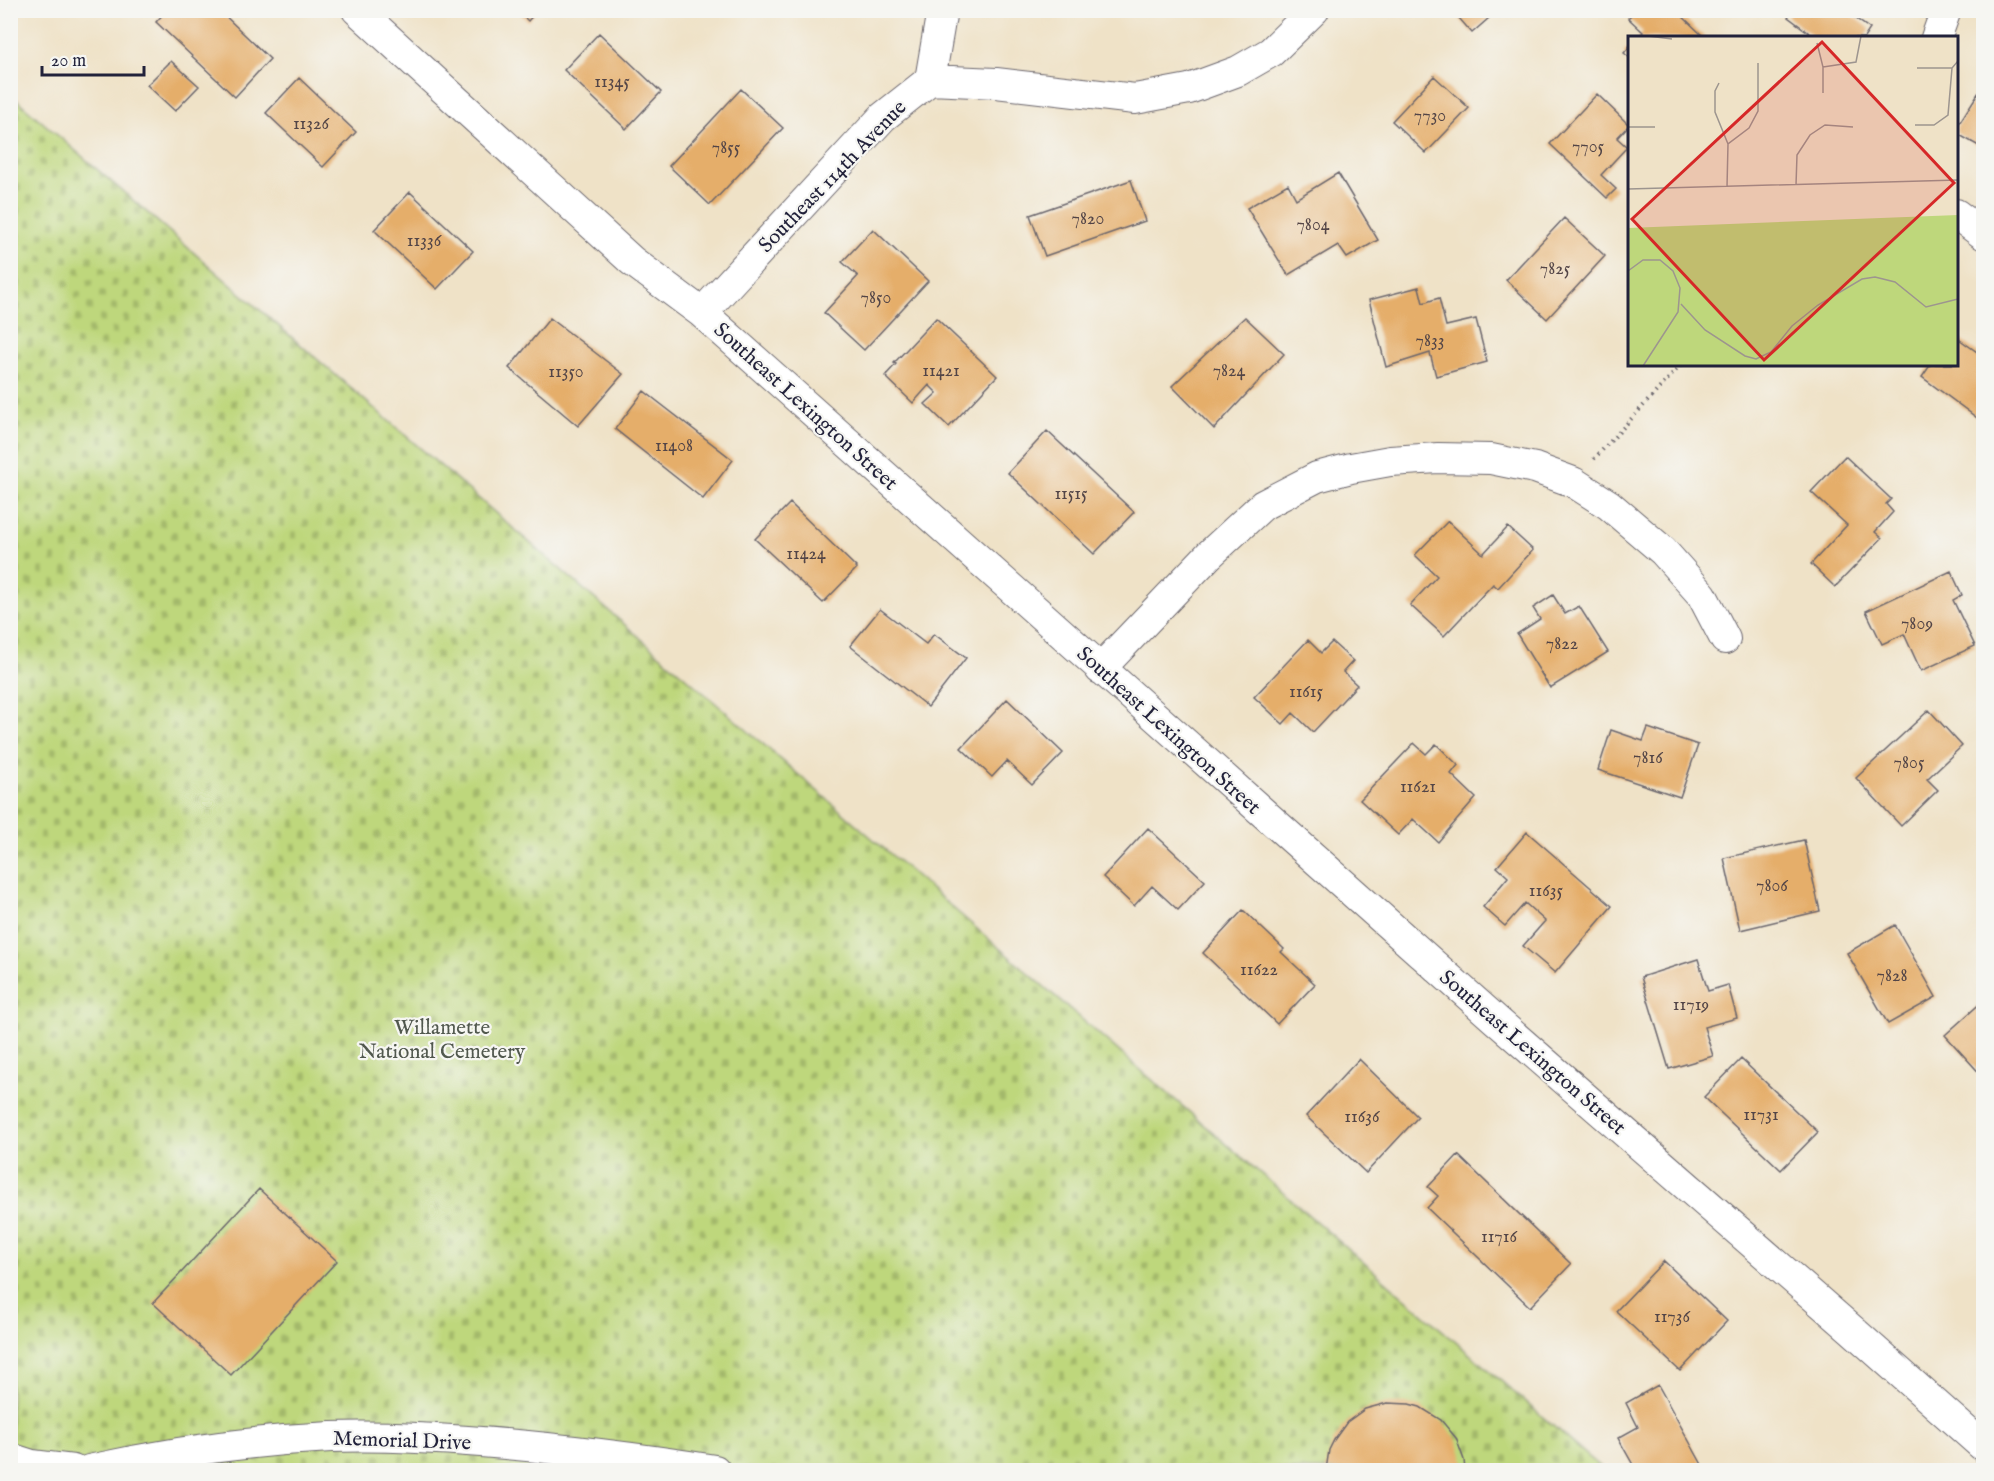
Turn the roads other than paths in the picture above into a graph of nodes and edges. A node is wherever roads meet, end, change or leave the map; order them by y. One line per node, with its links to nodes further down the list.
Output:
1 (357, 10): 9 (street, Southeast Lexington Street)
2 (942, 10): 6 (street)
3 (1314, 10): 6 (street)
4 (1946, 10): 5 (street)
5 (1937, 36)
6 (930, 80): 9 (street, Southeast 114th Avenue)
7 (1958, 216): 8 (street)
8 (1983, 235)
9 (702, 313): 11 (street, Southeast Lexington Street)
10 (1725, 639): 11 (street)
11 (1100, 669): 12 (street, Southeast Lexington Street)
12 (1983, 1447)
13 (10, 1458): 14 (street)
14 (73, 1470)
15 (89, 1470): 16 (street, Memorial Drive)
16 (715, 1470)

